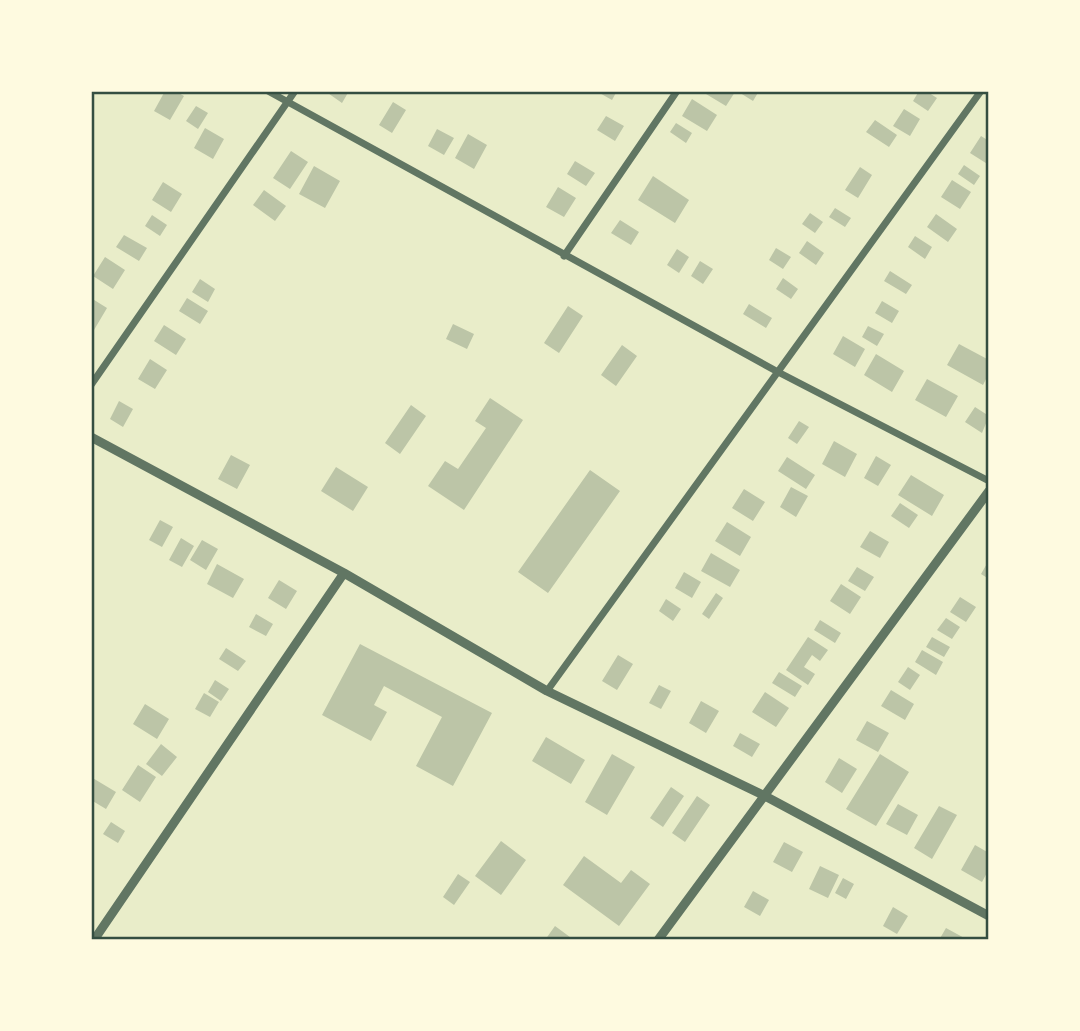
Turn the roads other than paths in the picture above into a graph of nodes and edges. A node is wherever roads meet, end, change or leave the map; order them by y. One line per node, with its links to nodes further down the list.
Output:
1 (268, 91): 5 (street)
2 (295, 91): 5 (street)
3 (677, 91): 6 (street)
4 (981, 91): 7 (street)
5 (288, 102): 6 (street); 8 (street)
6 (564, 256): 7 (street)
7 (778, 372): 10 (street); 13 (street)
8 (91, 385)
9 (91, 437): 12 (street)
10 (989, 481)
11 (989, 491): 14 (street)
12 (344, 573): 13 (street); 16 (street)
13 (547, 691): 14 (street)
14 (765, 796): 15 (street); 17 (street)
15 (989, 916)
16 (94, 940)
17 (658, 940)

